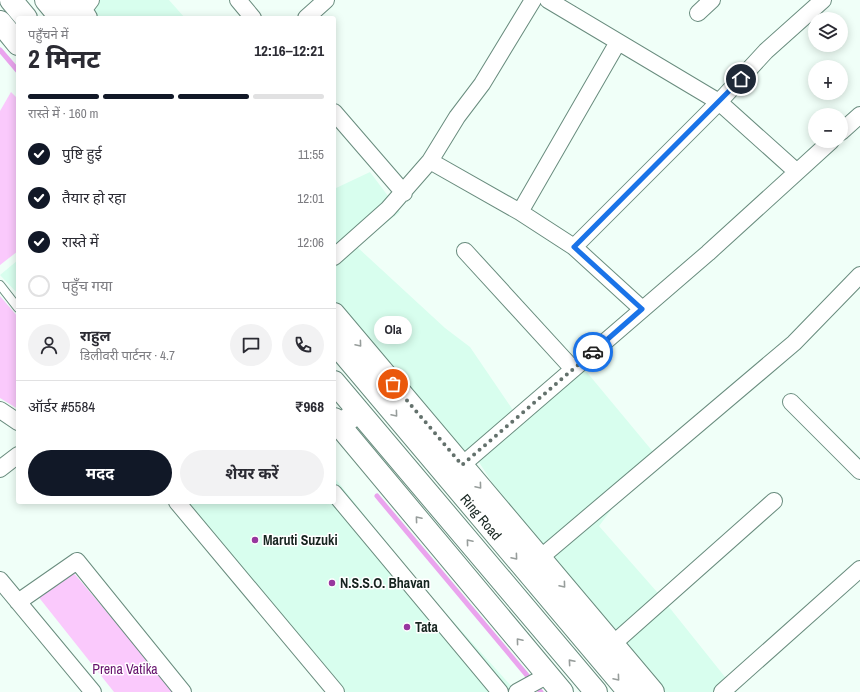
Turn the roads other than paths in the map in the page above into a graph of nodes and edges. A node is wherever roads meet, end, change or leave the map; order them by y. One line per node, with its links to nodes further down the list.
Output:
1 (11, 0): 11 (main road)
2 (46, 0): 9 (main road)
3 (238, 0): 12 (street)
4 (326, 0): 13 (street)
5 (533, 0): 22 (street)
6 (548, 0): 16 (street)
7 (712, 0): 10 (street)
8 (823, 0): 17 (street)
9 (78, 10)
10 (698, 13)
11 (24, 16)
12 (251, 16)
13 (308, 16)
14 (0, 22): 15 (main road)
15 (16, 42)
16 (618, 42): 17 (street); 25 (street)
17 (719, 102): 23 (street); 26 (street)
18 (336, 114): 24 (street)
19 (860, 115): 20 (street)
20 (848, 126)
21 (823, 148): 23 (street)
22 (430, 161): 24 (street); 25 (street)
23 (797, 172): 32 (street)
24 (404, 193): 28 (street)
25 (520, 212): 26 (street)
26 (574, 247): 32 (street)
27 (465, 250): 35 (street)
28 (336, 255)
29 (860, 275): 49 (street)
30 (0, 285): 31 (lane)
31 (16, 305)
32 (642, 309): 35 (street)
33 (336, 316): 43 (main road, one-way to 43)
34 (336, 344): 53 (main road, Ring Road, one-way to 53)
35 (573, 369): 43 (street)
36 (336, 384): 39 (main road, Ring Road)
37 (791, 402): 45 (street)
38 (0, 410): 40 (street)
39 (358, 411): 41 (main road); 61 (main road, Ring Road, one-way to 39)
40 (16, 421)
41 (336, 425): 54 (main road, one-way to 41)
42 (16, 457): 44 (street)
43 (462, 465): 49 (main road, one-way to 49)
44 (0, 469)
45 (860, 471)
46 (336, 495): 58 (street)
47 (774, 500): 53 (street)
48 (179, 504): 57 (street)
49 (540, 558): 53 (main road, one-way to 53)
50 (860, 569): 64 (street)
51 (0, 580): 52 (street)
52 (18, 602): 55 (street); 56 (street)
53 (606, 650): 62 (main road, Ring Road, one-way to 62); 63 (main road)
54 (544, 678): 59 (street); 60 (main road)
55 (93, 692)
56 (183, 692)
57 (336, 692)
58 (500, 692)
59 (517, 692)
60 (562, 692)
61 (596, 692)
62 (629, 692)
63 (653, 692)
64 (722, 692)

